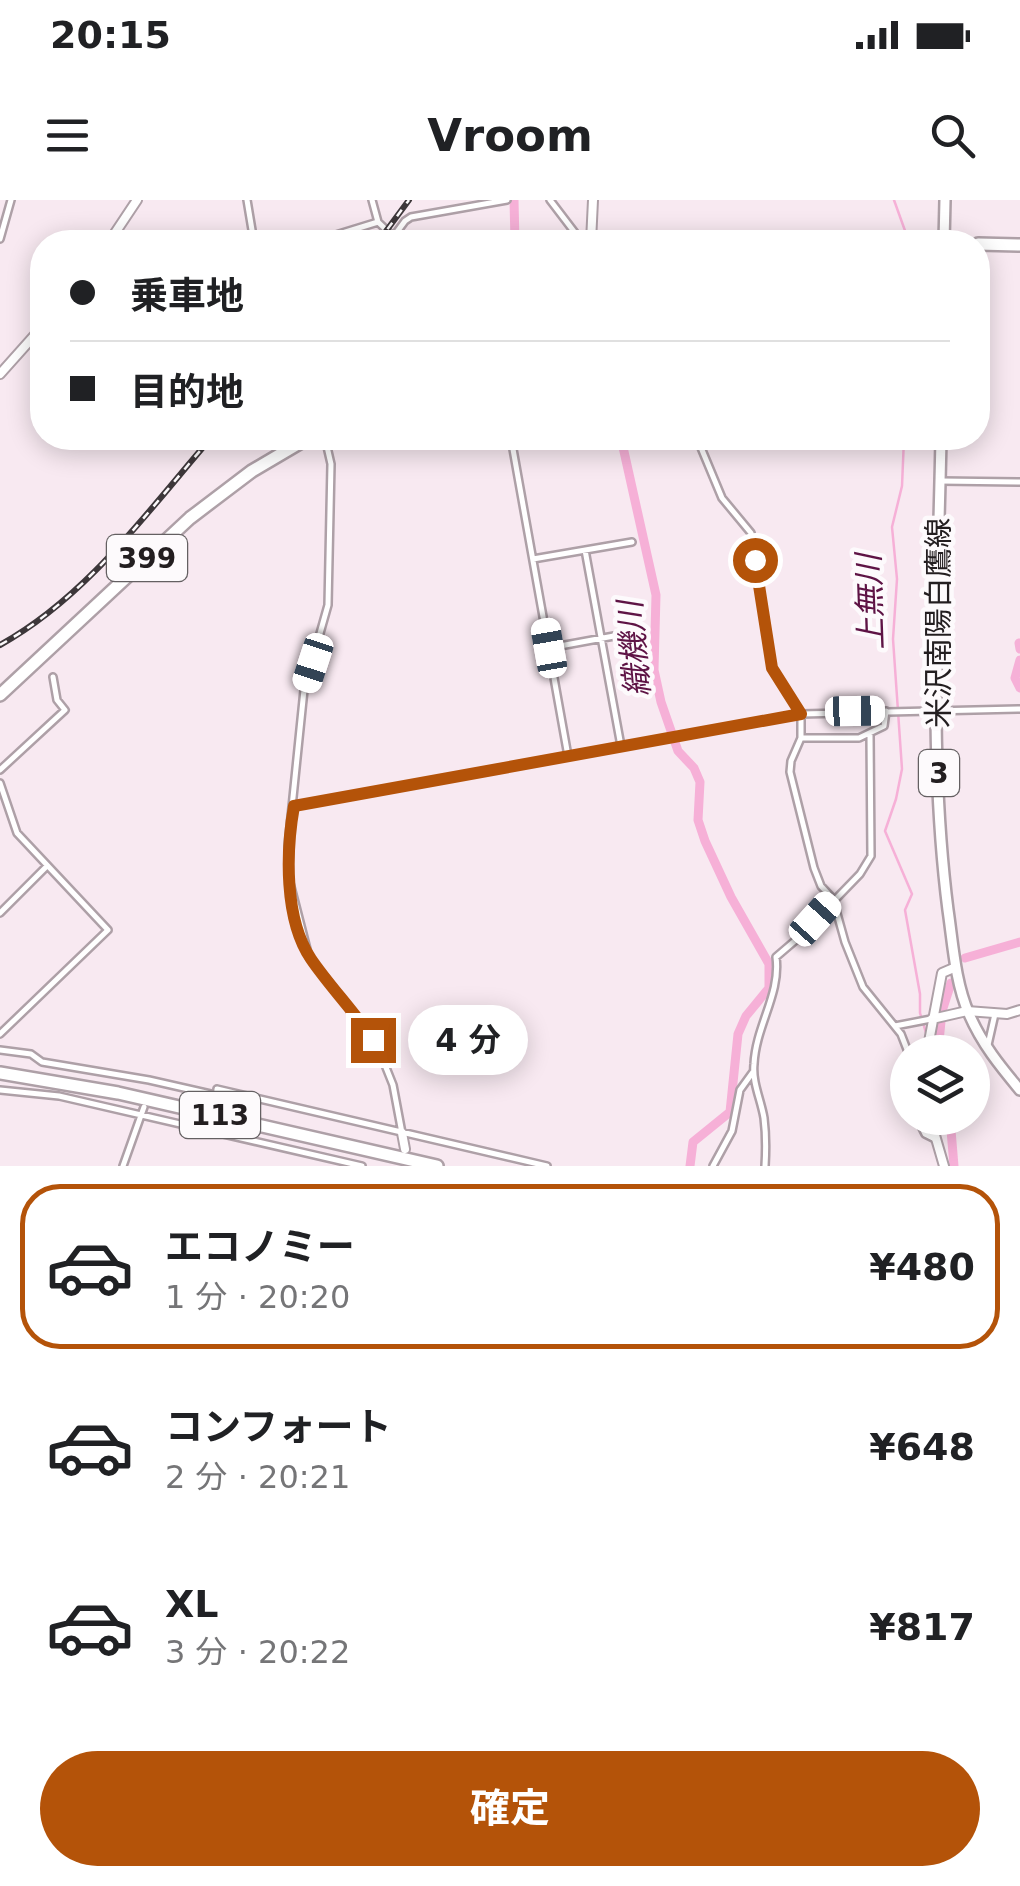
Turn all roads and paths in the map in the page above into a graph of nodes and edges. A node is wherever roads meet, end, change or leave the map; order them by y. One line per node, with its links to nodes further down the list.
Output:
1 (10, 200): 18 (street)
2 (137, 200): 10 (street)
3 (247, 200): 11 (street)
4 (372, 200): 9 (street)
5 (507, 200): 14 (street)
6 (550, 200): 15 (street)
7 (593, 200): 16 (street)
8 (945, 200): 17 (main road)
9 (378, 222): 12 (street); 13 (street)
10 (116, 230)
11 (252, 230)
12 (352, 230)
13 (387, 230)
14 (401, 230)
15 (573, 230)
16 (592, 230)
17 (944, 230)
18 (0, 239)
19 (990, 244): 20 (highway)
20 (1020, 245)
21 (30, 340): 22 (street)
22 (0, 374)
23 (288, 450): 37 (highway, 399)
24 (327, 450): 48 (street)
25 (513, 450): 32 (street)
26 (702, 450): 41 (street)
27 (941, 450): 28 (main road, 米沢南陽白鷹線 / 3)
28 (940, 481): 29 (street); 40 (main road, 米沢南陽白鷹線 / 3)
29 (1020, 482)
30 (632, 542): 31 (street)
31 (586, 550): 32 (street); 34 (street)
32 (533, 559): 35 (street)
33 (642, 631): 34 (street)
34 (601, 638): 35 (street); 44 (street)
35 (549, 648): 45 (street)
36 (53, 677): 46 (street)
37 (0, 696)
38 (1020, 709): 40 (street)
39 (886, 710): 40 (street); 41 (street); 42 (street)
40 (937, 710): 52 (main road, 米沢南陽白鷹線 / 3)
41 (801, 714): 43 (street); 44 (street)
42 (870, 735): 43 (street); 50 (street)
43 (801, 738): 50 (street)
44 (621, 746): 45 (street)
45 (568, 756): 48 (street)
46 (0, 770)
47 (0, 783): 49 (street)
48 (294, 806): 76 (street)
49 (45, 868): 51 (street); 58 (street)
50 (833, 899): 57 (street); 65 (street)
51 (0, 913)
52 (956, 967): 54 (main road, 米沢南陽白鷹線 / 3); 56 (street)
53 (1020, 1010): 55 (street)
54 (967, 1011): 55 (street); 56 (street); 61 (main road, 米沢南陽白鷹線 / 3)
55 (996, 1014): 62 (street)
56 (929, 1019): 57 (street); 60 (street)
57 (895, 1026): 59 (street)
58 (0, 1034)
59 (900, 1035)
60 (928, 1035)
61 (979, 1035)
62 (990, 1035)
63 (0, 1050): 67 (street)
64 (990, 1054): 70 (main road, 米沢南陽白鷹線 / 3)
65 (753, 1072): 86 (street); 87 (street)
66 (0, 1073): 84 (highway, 113)
67 (149, 1080): 69 (street); 71 (street)
68 (0, 1090): 74 (street)
69 (146, 1090)
70 (1020, 1090)
71 (216, 1095): 72 (street); 76 (street)
72 (216, 1105)
73 (144, 1108): 74 (street)
74 (142, 1116): 77 (street); 82 (street)
75 (216, 1124): 77 (street)
76 (402, 1132): 81 (street); 85 (street)
77 (216, 1133): 83 (street)
78 (927, 1135): 80 (street)
79 (935, 1135): 80 (street)
80 (936, 1139): 88 (street)
81 (404, 1149)
82 (123, 1166)
83 (362, 1166)
84 (437, 1166)
85 (547, 1166)
86 (713, 1166)
87 (766, 1166)
88 (944, 1166)

